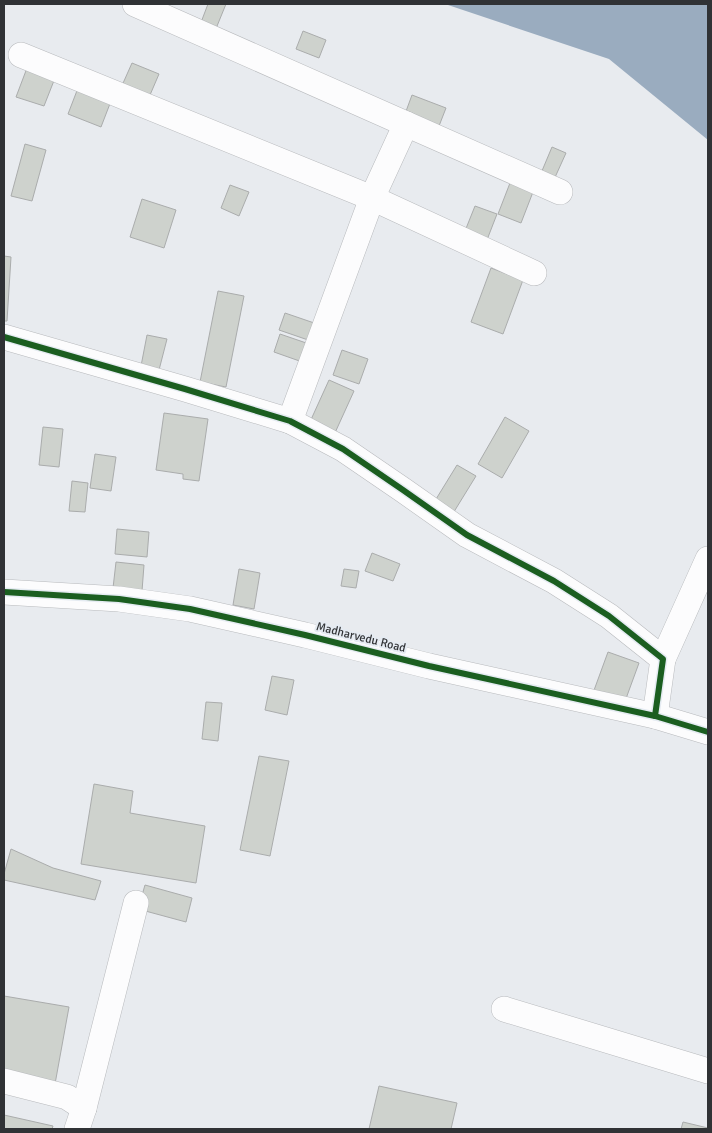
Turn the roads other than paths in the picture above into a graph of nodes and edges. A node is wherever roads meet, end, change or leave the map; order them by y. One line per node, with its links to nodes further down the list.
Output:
1 (135, 4): 3 (street)
2 (21, 55): 5 (street)
3 (406, 124): 4 (street); 5 (street)
4 (560, 192)
5 (372, 198): 6 (street); 8 (street)
6 (534, 273)
7 (4, 337): 8 (street)
8 (290, 421): 11 (street)
9 (705, 576): 11 (street)
10 (4, 592): 12 (street, Madharvedu Road)
11 (663, 659): 12 (street)
12 (655, 716): 13 (street, Madharvedu Road)
13 (708, 732)
14 (136, 904): 18 (street)
15 (504, 1010): 16 (street)
16 (708, 1071)
17 (4, 1080): 18 (street)
18 (81, 1119)

